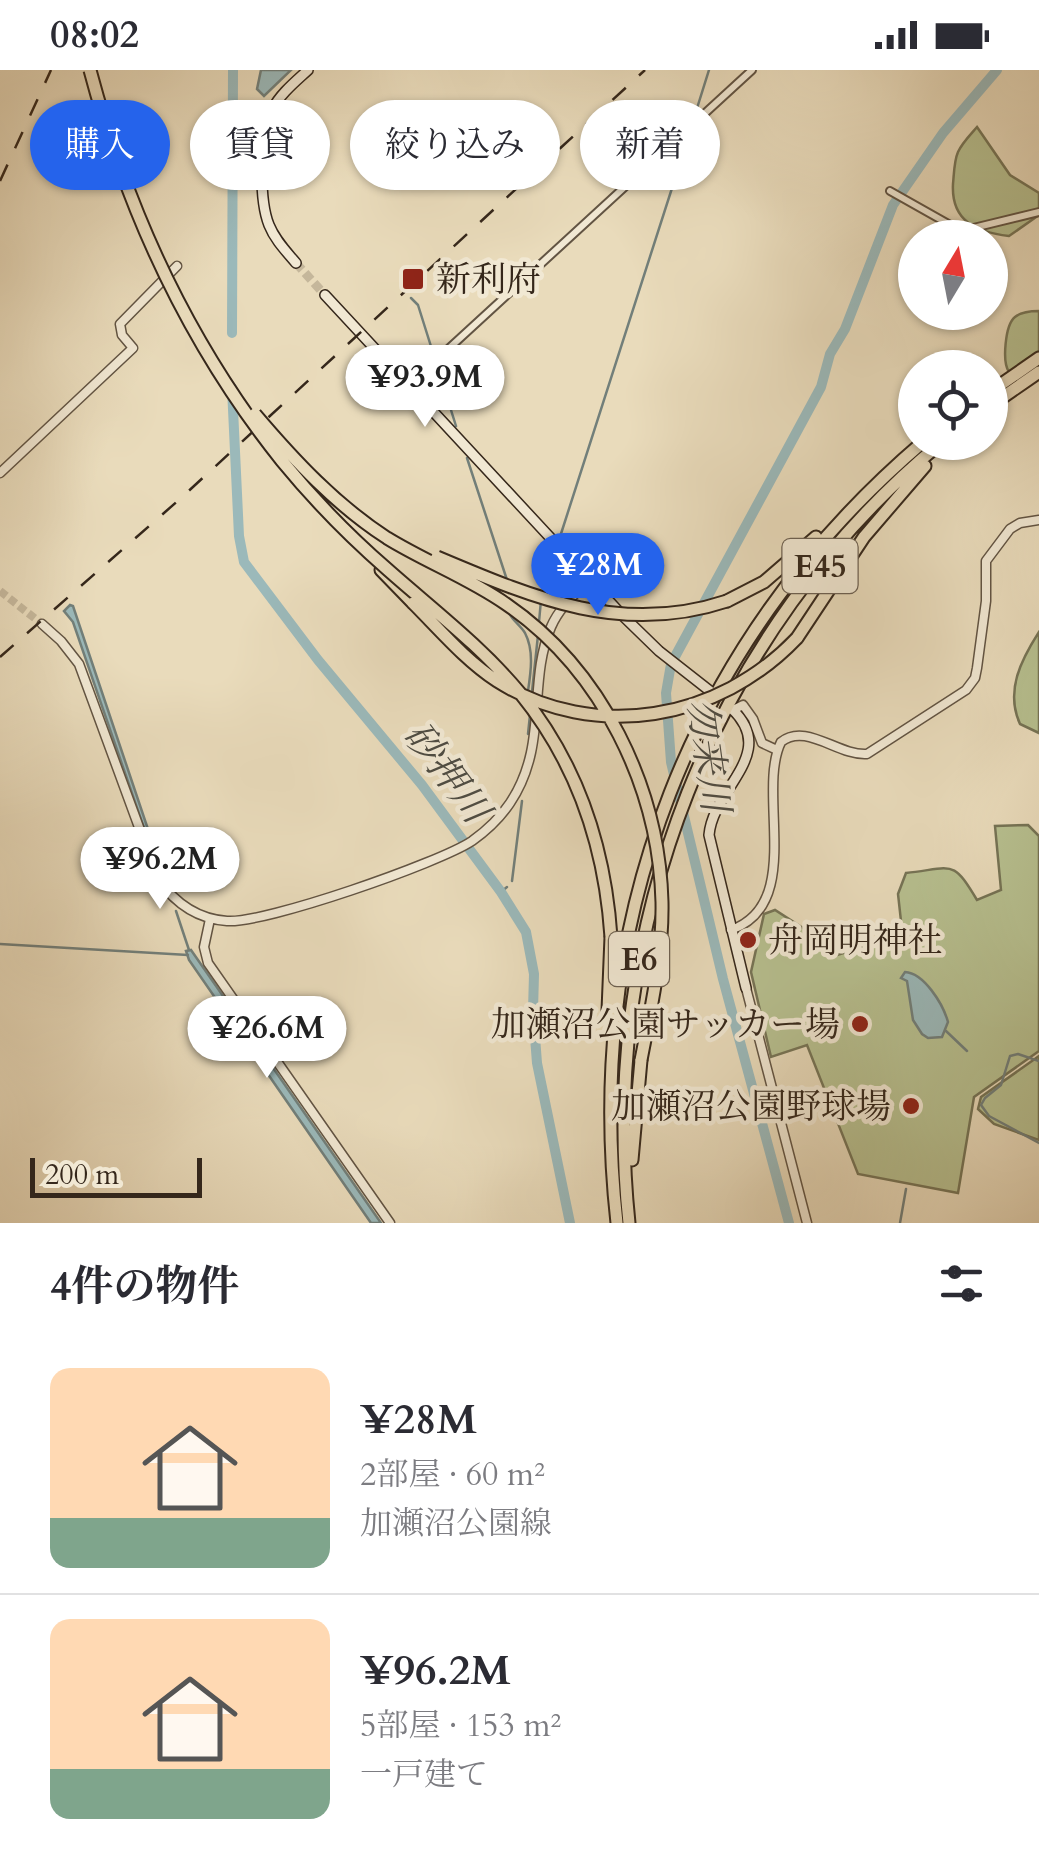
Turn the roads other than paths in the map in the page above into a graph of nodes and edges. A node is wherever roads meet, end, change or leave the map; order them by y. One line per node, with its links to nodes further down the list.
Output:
1 (90, 70): 9 (highway, bridge)
2 (308, 70): 6 (main road)
3 (752, 70): 13 (street)
4 (890, 191): 5 (street)
5 (1039, 212)
6 (296, 263)
7 (177, 266): 18 (street)
8 (325, 295): 13 (main road)
9 (202, 344): 19 (highway, bridge); 21 (highway, bridge)
10 (1039, 358): 12 (highway)
11 (1039, 372): 14 (highway)
12 (1008, 380)
13 (409, 385): 23 (main road)
14 (1008, 394)
15 (903, 460): 20 (highway, E45)
16 (922, 460): 26 (highway, E45)
17 (933, 460): 19 (highway, bridge)
18 (0, 473)
19 (306, 488): 32 (highway, bridge)
20 (870, 490): 21 (highway, bridge); 27 (highway, E45)
21 (350, 510): 35 (highway, bridge)
22 (1039, 520): 28 (street)
23 (589, 580): 25 (main road); 29 (street)
24 (42, 624): 29 (street)
25 (710, 691)
26 (730, 709): 28 (street); 30 (main road); 35 (highway, E6, bridge)
27 (706, 710): 32 (highway, E6, bridge)
28 (777, 750): 30 (street)
29 (210, 919): 33 (street)
30 (731, 930): 31 (main road)
31 (746, 988): 36 (street)
32 (612, 1184): 34 (highway, E6)
33 (390, 1223)
34 (617, 1223)
35 (631, 1223)
36 (807, 1223)

